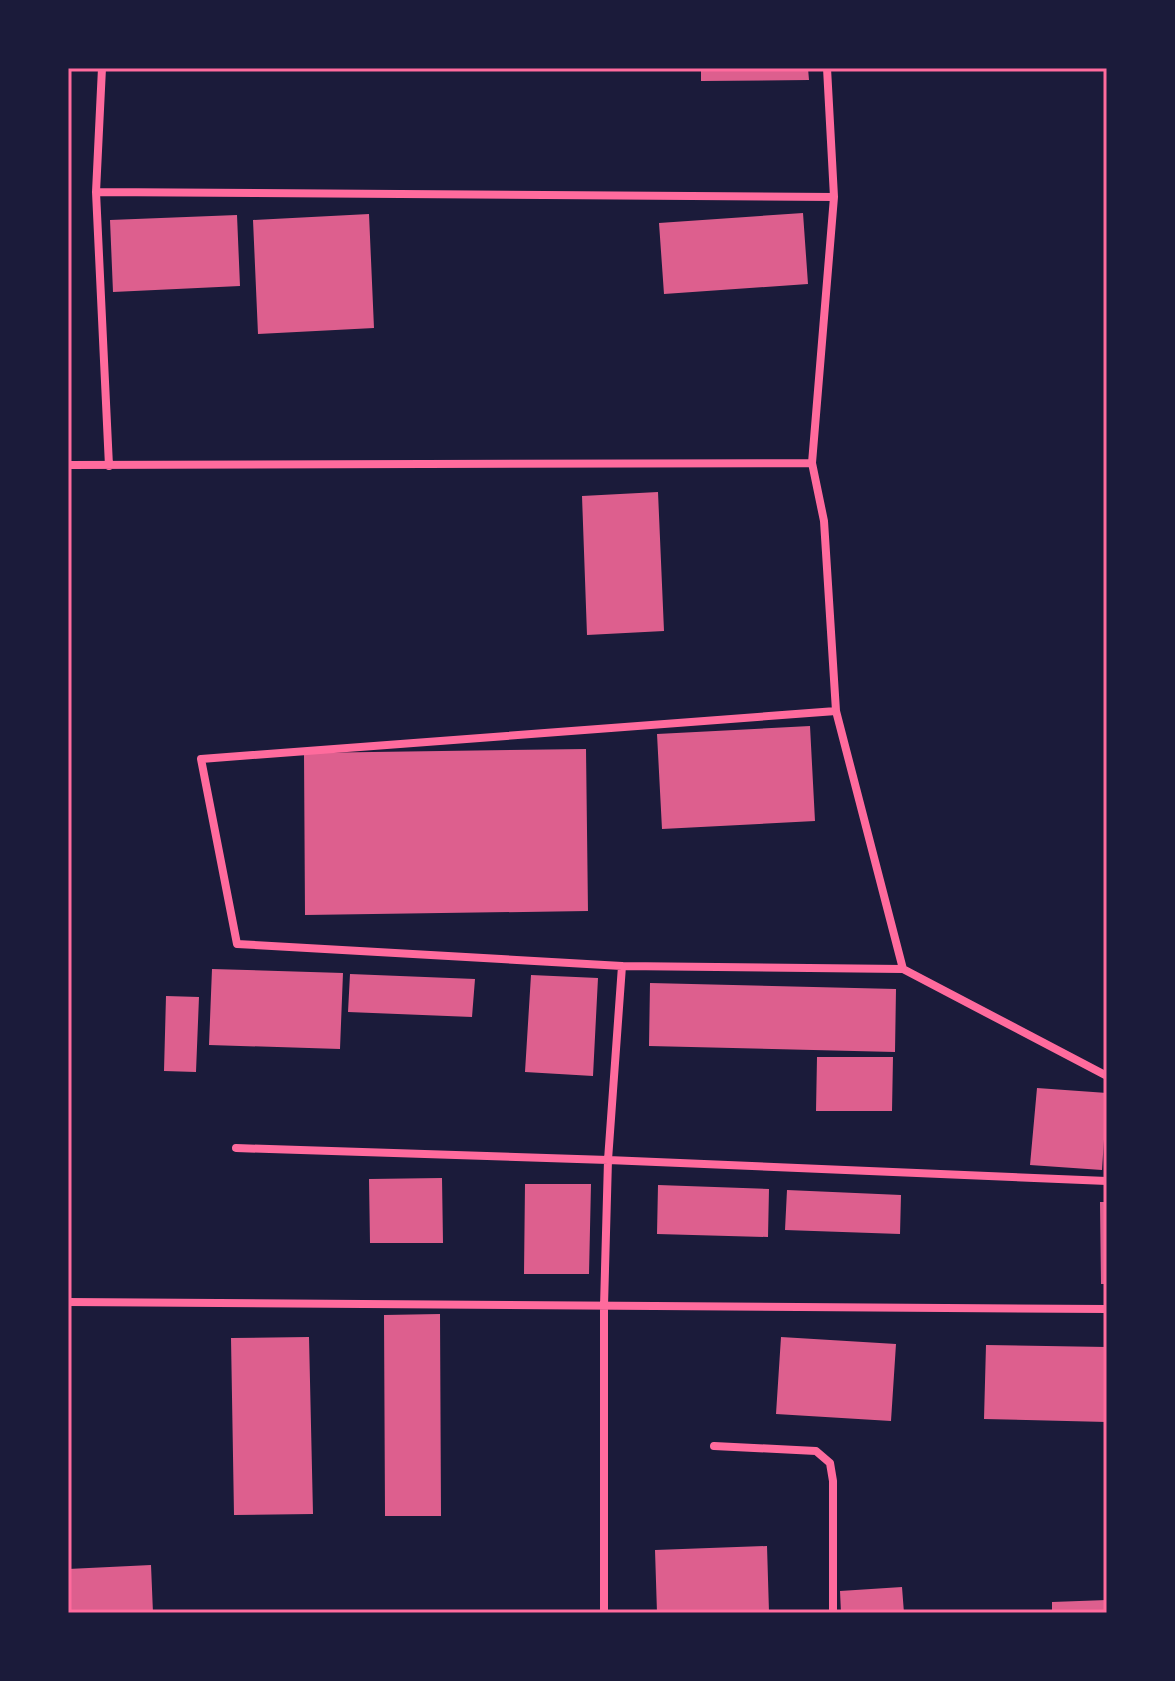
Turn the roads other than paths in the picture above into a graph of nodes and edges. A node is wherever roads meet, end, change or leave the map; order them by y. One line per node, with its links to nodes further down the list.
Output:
1 (102, 68): 3 (street)
2 (827, 68): 4 (street)
3 (96, 192): 4 (street); 7 (street)
4 (834, 197): 5 (street)
5 (812, 463): 7 (street); 8 (street)
6 (68, 465): 7 (street)
7 (109, 466)
8 (836, 711): 9 (street); 10 (street)
9 (622, 966): 10 (street); 13 (street)
10 (903, 969): 11 (street)
11 (1107, 1076)
12 (236, 1148): 13 (street)
13 (608, 1160): 14 (street); 16 (street)
14 (1107, 1181)
15 (68, 1302): 16 (street)
16 (604, 1306): 17 (street); 19 (street)
17 (1107, 1309)
18 (714, 1446): 20 (street)
19 (604, 1613)
20 (833, 1613)

